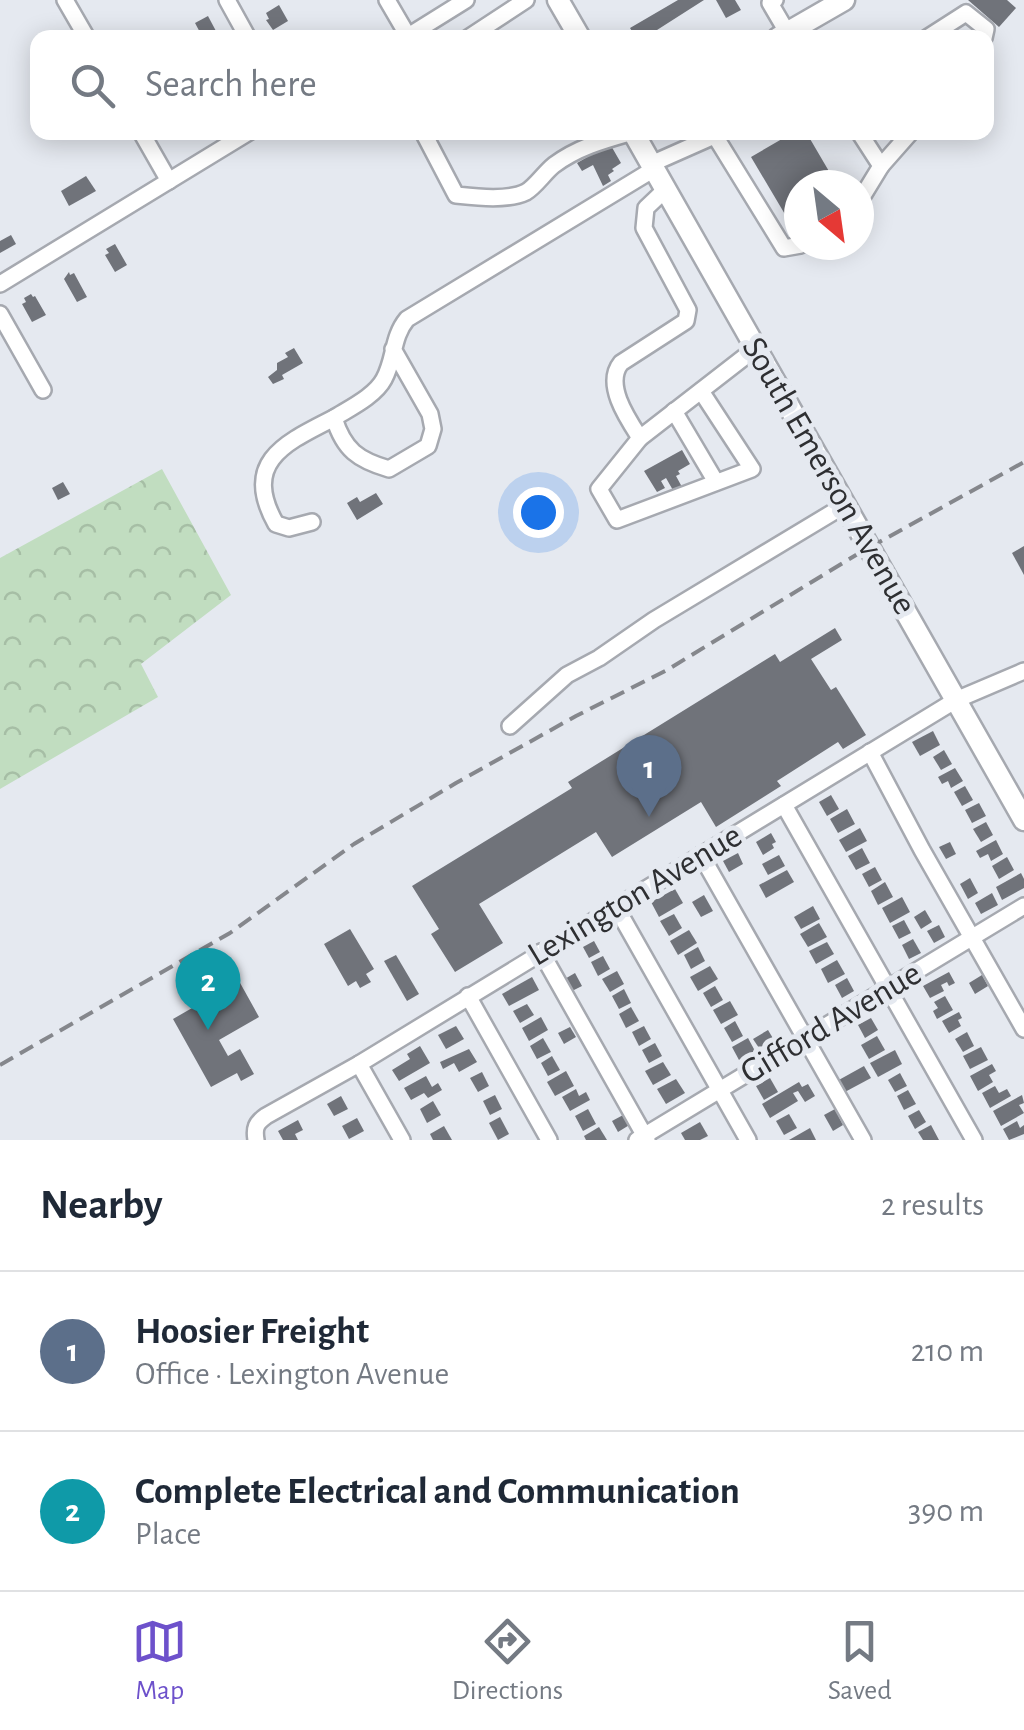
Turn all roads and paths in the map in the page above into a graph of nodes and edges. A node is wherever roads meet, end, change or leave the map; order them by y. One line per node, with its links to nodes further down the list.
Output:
1 (65, 0): 9 (street)
2 (227, 0): 10 (street)
3 (388, 0): 11 (street)
4 (466, 0): 12 (street)
5 (526, 0): 13 (street)
6 (558, 0): 14 (main road)
7 (775, 0): 15 (street)
8 (834, 2): 16 (main road)
9 (82, 30)
10 (244, 30)
11 (403, 30)
12 (416, 30)
13 (480, 30)
14 (575, 30)
15 (781, 30)
16 (791, 30)
17 (939, 30): 18 (street)
18 (986, 30)
19 (146, 140): 31 (street)
20 (237, 140): 31 (street)
21 (427, 140): 22 (street)
22 (602, 140)
23 (638, 140): 28 (main road, South Emerson Avenue)
24 (707, 140): 28 (street)
25 (722, 140): 33 (street)
26 (865, 140): 29 (street)
27 (904, 140): 29 (street)
28 (653, 166): 32 (main road, South Emerson Avenue); 37 (street)
29 (881, 166): 30 (street)
30 (874, 177)
31 (169, 181): 34 (street)
32 (666, 189): 36 (main road, South Emerson Avenue); 42 (street)
33 (784, 248)
34 (0, 284)
35 (0, 314): 38 (street)
36 (756, 348): 39 (street); 44 (main road, South Emerson Avenue)
37 (392, 349): 41 (street); 41 (street)
38 (43, 390)
39 (701, 390): 40 (street); 43 (street)
40 (674, 411): 42 (street); 43 (street)
41 (334, 418): 45 (street)
42 (640, 438): 43 (street)
43 (716, 482)
44 (845, 506): 47 (main road, South Emerson Avenue); 48 (street)
45 (312, 522)
46 (1024, 671): 47 (street, Lexington Avenue)
47 (956, 700): 49 (street, Lexington Avenue); 51 (main road, South Emerson Avenue)
48 (510, 726)
49 (870, 752): 50 (street, Lexington Avenue); 55 (street)
50 (784, 805): 52 (street, Lexington Avenue); 57 (street)
51 (1024, 820)
52 (701, 855): 53 (street, Lexington Avenue); 60 (street)
53 (616, 906): 56 (street, Lexington Avenue); 62 (street)
54 (1024, 906): 55 (street, Gifford Avenue)
55 (972, 937): 57 (street, Gifford Avenue); 59 (street)
56 (541, 952): 58 (street, Lexington Avenue); 64 (street)
57 (888, 988): 60 (street, Gifford Avenue); 69 (street)
58 (468, 996): 61 (street, Lexington Avenue); 66 (street)
59 (1024, 1029)
60 (806, 1038): 62 (street, Gifford Avenue); 68 (street)
61 (359, 1064): 63 (street, Lexington Avenue); 65 (street)
62 (720, 1090): 64 (street, Gifford Avenue); 67 (street)
63 (255, 1135)
64 (643, 1138)
65 (402, 1140)
66 (549, 1140)
67 (748, 1140)
68 (863, 1140)
69 (974, 1140)

